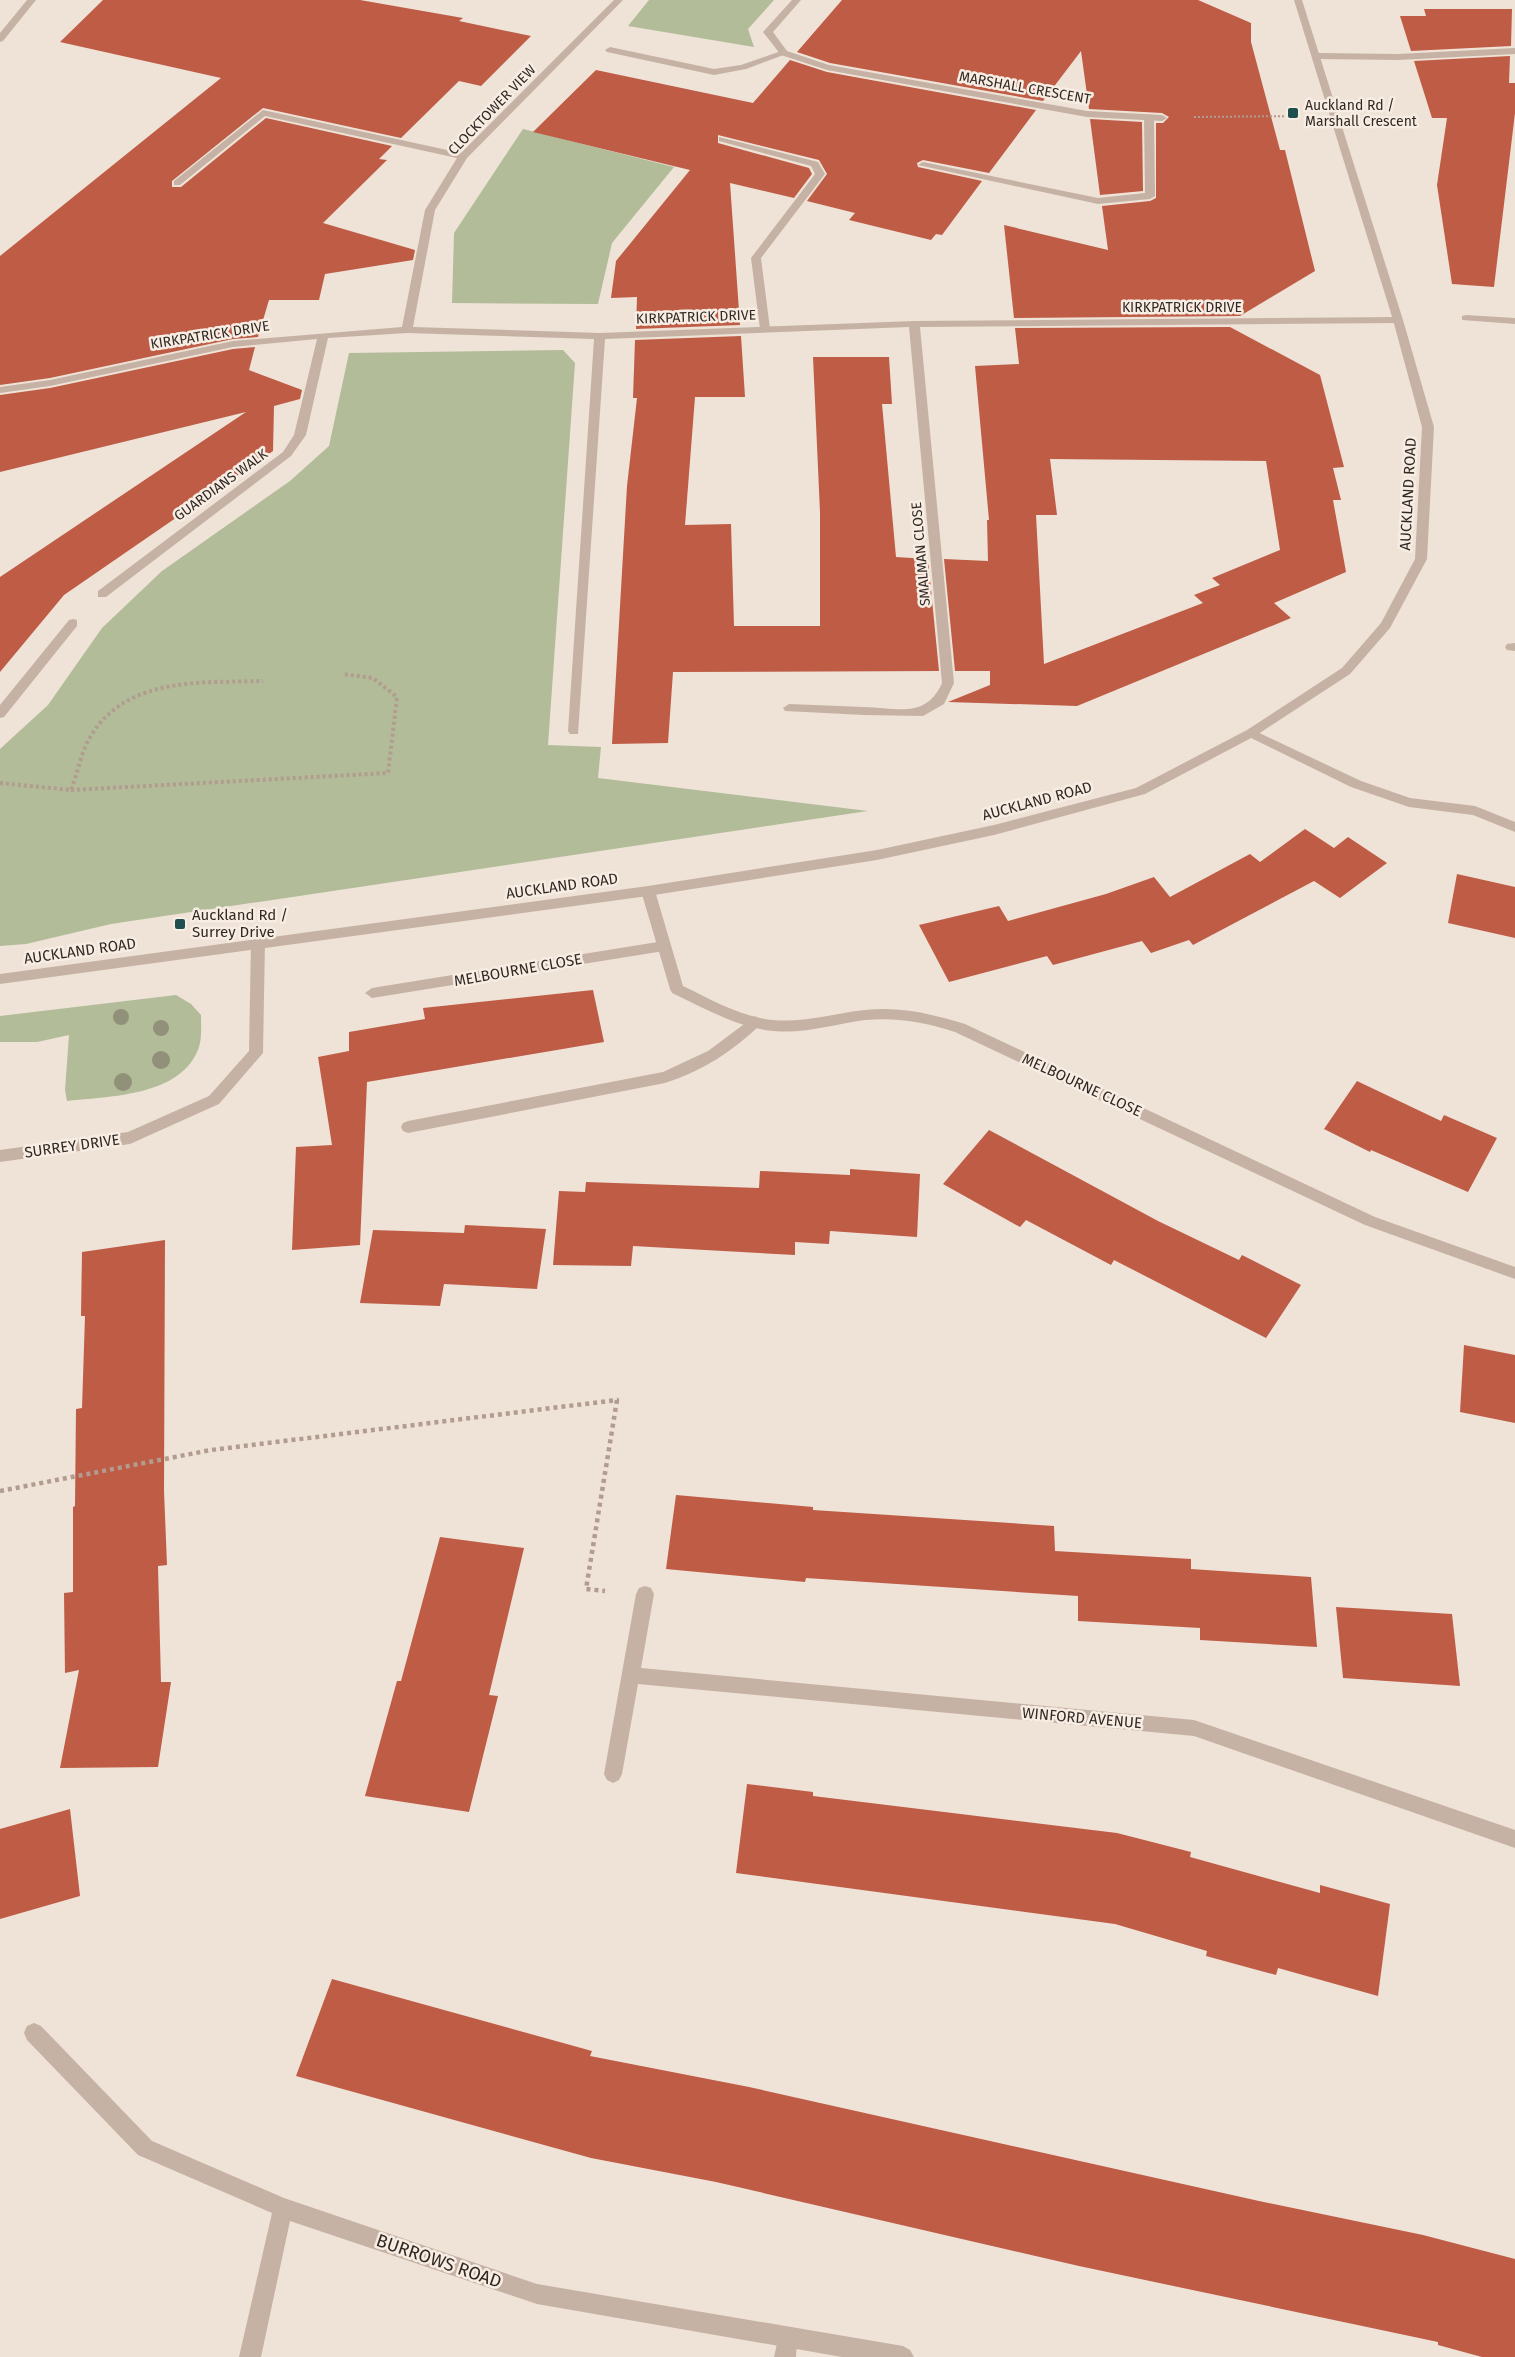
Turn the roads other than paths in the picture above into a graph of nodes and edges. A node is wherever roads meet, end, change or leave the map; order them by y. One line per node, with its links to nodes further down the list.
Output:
1 (32, 0): 5 (street)
2 (619, 0): 13 (street, CLOCKTOWER VIEW)
3 (797, 0): 8 (street)
4 (1298, 0): 9 (street, AUCKLAND ROAD)
5 (0, 39)
6 (610, 50): 8 (street)
7 (1515, 51): 9 (street)
8 (784, 53): 10 (street, MARSHALL CRESCENT)
9 (1318, 56): 17 (street, AUCKLAND ROAD)
10 (1149, 117): 11 (street, MARSHALL CRESCENT); 14 (street)
11 (1162, 118)
12 (722, 138): 20 (street)
13 (463, 156): 15 (street); 21 (street, CLOCKTOWER VIEW)
14 (923, 165)
15 (177, 183)
16 (1466, 318): 18 (street)
17 (1398, 320): 19 (street, KIRKPATRICK DRIVE); 30 (street, AUCKLAND ROAD)
18 (1515, 321)
19 (914, 324): 20 (street, KIRKPATRICK DRIVE); 27 (street, SMALMAN CLOSE)
20 (765, 329): 23 (street, KIRKPATRICK DRIVE)
21 (407, 330): 22 (street, KIRKPATRICK DRIVE); 23 (street, KIRKPATRICK DRIVE)
22 (323, 335): 24 (street, KIRKPATRICK DRIVE); 25 (street, GUARDIANS WALK)
23 (600, 336): 29 (street)
24 (0, 390)
25 (102, 594)
26 (73, 623): 28 (street)
27 (789, 708)
28 (0, 714)
29 (574, 731)
30 (1251, 733): 31 (street); 32 (street, AUCKLAND ROAD)
31 (1515, 827)
32 (648, 891): 33 (street, AUCKLAND ROAD); 34 (street, MELBOURNE CLOSE)
33 (258, 942): 35 (street, AUCKLAND ROAD); 39 (street, SURREY DRIVE)
34 (664, 945): 36 (street, MELBOURNE CLOSE); 37 (street, MELBOURNE CLOSE)
35 (0, 980)
36 (372, 993)
37 (755, 1021): 38 (street); 40 (street, MELBOURNE CLOSE)
38 (408, 1127)
39 (0, 1156)
40 (1515, 1273)
41 (645, 1594): 42 (street)
42 (632, 1675): 43 (street); 44 (street, WINFORD AVENUE)
43 (613, 1774)
44 (1515, 1839)
45 (34, 2033): 46 (street, BURROWS ROAD)
46 (283, 2208): 47 (street, BURROWS ROAD); 48 (street)
47 (786, 2347): 49 (street, BURROWS ROAD)
48 (249, 2357)
49 (903, 2357)

